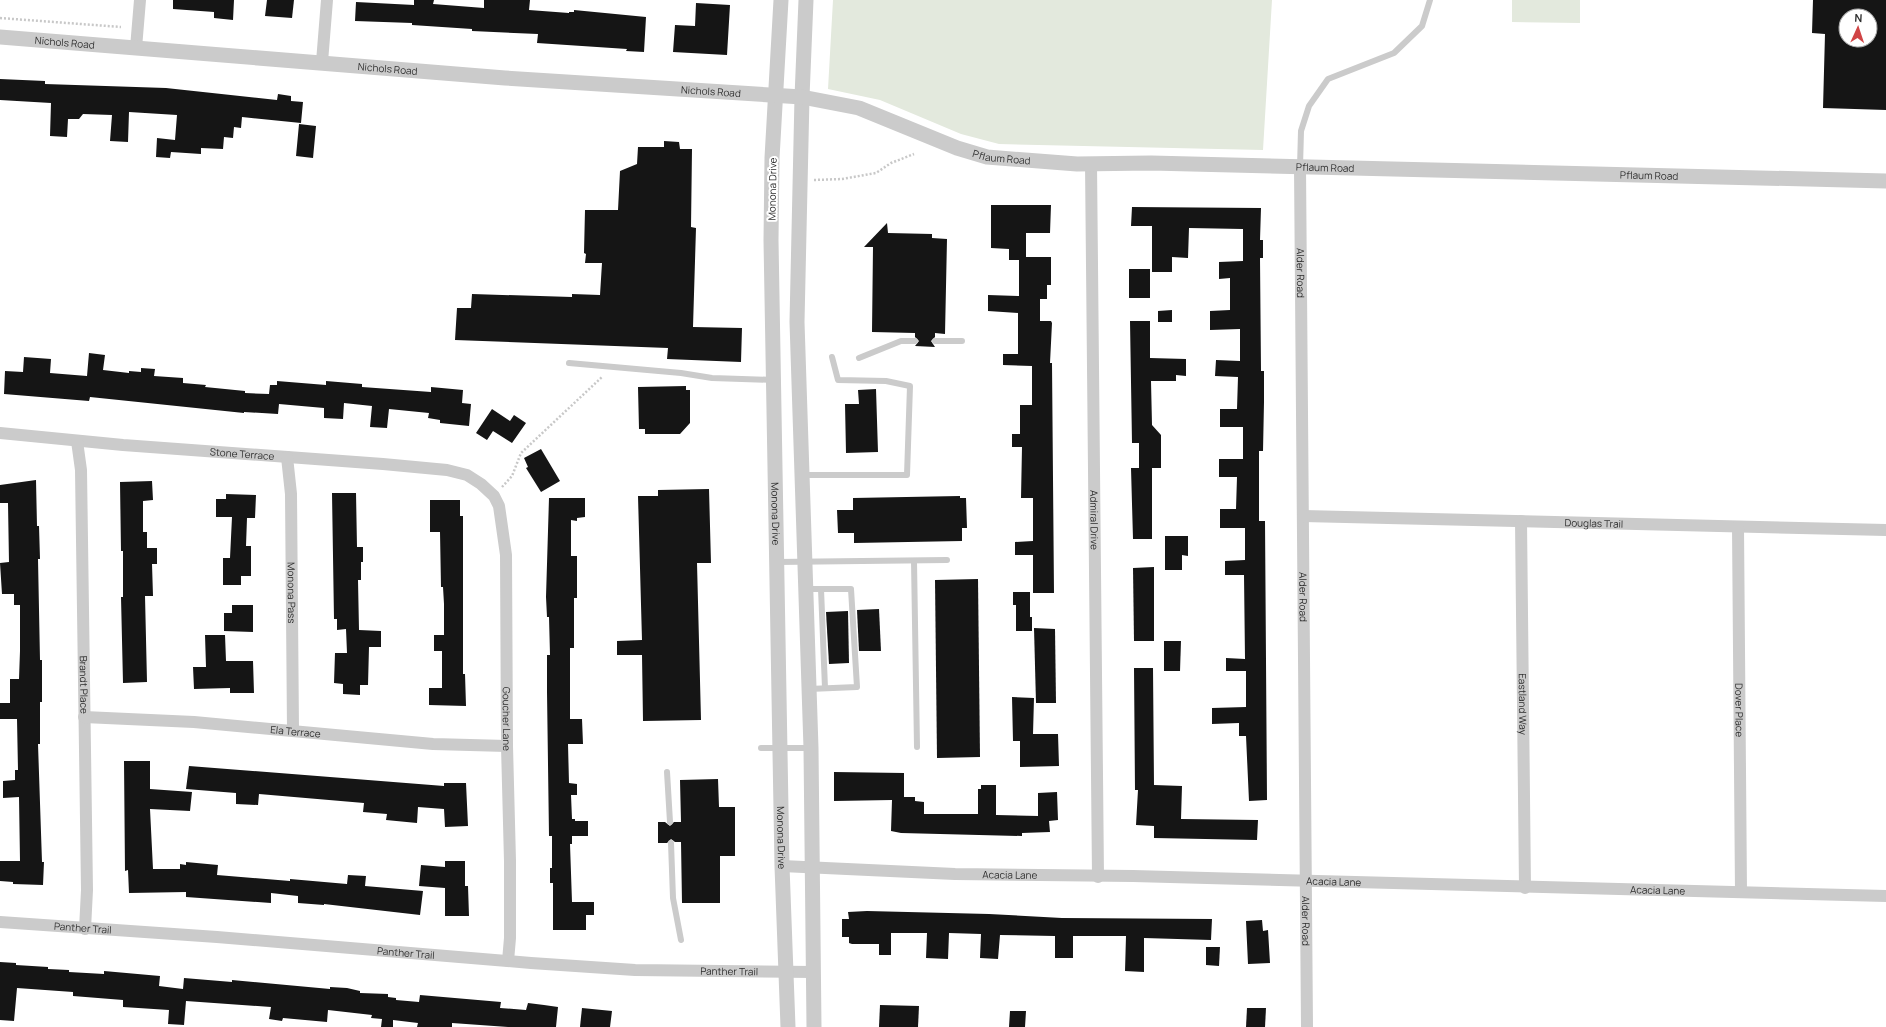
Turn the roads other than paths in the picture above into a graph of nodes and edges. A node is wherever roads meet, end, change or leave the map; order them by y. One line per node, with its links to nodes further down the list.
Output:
1 (140, 0): 7 (street)
2 (327, 0): 8 (street)
3 (781, 0): 9 (street, Monona Drive)
4 (806, 0): 10 (street)
5 (1430, 0): 12 (lane)
6 (0, 37): 7 (street, Nichols Road)
7 (136, 48): 8 (street, Nichols Road)
8 (322, 62): 9 (street, Nichols Road)
9 (775, 96): 10 (street, Pflaum Road); 20 (street, Monona Drive)
10 (802, 97): 11 (street, Pflaum Road); 24 (street)
11 (1092, 164): 12 (street, Pflaum Road); 50 (street, Admiral Drive)
12 (1300, 167): 13 (street, Pflaum Road); 26 (street, Alder Road)
13 (1886, 181)
14 (915, 341): 18 (lane)
15 (935, 341): 16 (lane)
16 (962, 341)
17 (832, 357): 24 (lane)
18 (859, 358)
19 (569, 363): 20 (lane)
20 (774, 380): 32 (street, Monona Drive)
21 (0, 433): 22 (street, Stone Terrace)
22 (77, 441): 23 (street, Stone Terrace); 38 (street, Brandt Place)
23 (287, 457): 25 (street, Stone Terrace); 39 (street, Monona Pass)
24 (801, 475): 33 (street)
25 (481, 484): 40 (street, Goucher Lane)
26 (1303, 516): 27 (street, Douglas Trail); 51 (street, Alder Road)
27 (1521, 521): 28 (street, Douglas Trail); 52 (street, Eastland Way)
28 (1738, 527): 29 (street, Douglas Trail); 53 (street, Dover Place)
29 (1886, 530)
30 (948, 560): 31 (lane)
31 (914, 561): 33 (lane); 41 (lane)
32 (777, 562): 33 (lane); 43 (street, Monona Drive)
33 (804, 562): 34 (street)
34 (805, 589): 35 (lane); 37 (street)
35 (821, 589): 36 (lane); 36 (lane)
36 (826, 688): 37 (lane)
37 (809, 689): 44 (street)
38 (84, 717): 39 (street, Ela Terrace); 56 (street, Brandt Place)
39 (293, 730): 40 (street, Ela Terrace)
40 (507, 746): 58 (street, Goucher Lane)
41 (917, 747)
42 (761, 748): 43 (lane)
43 (780, 748): 44 (lane); 48 (street, Monona Drive)
44 (811, 748): 49 (street)
45 (667, 772): 46 (lane)
46 (670, 822)
47 (671, 842): 57 (lane)
48 (782, 866): 49 (street, Acacia Lane); 60 (street, Monona Drive)
49 (813, 868): 50 (street, Acacia Lane); 59 (street)
50 (1098, 877): 51 (street, Acacia Lane)
51 (1306, 881): 52 (street, Acacia Lane); 63 (street, Alder Road)
52 (1525, 888): 53 (street, Acacia Lane)
53 (1741, 892): 54 (street, Acacia Lane)
54 (1886, 896)
55 (0, 922): 56 (street, Panther Trail)
56 (85, 929): 58 (street, Panther Trail)
57 (681, 940)
58 (508, 961): 60 (street, Panther Trail)
59 (813, 972): 60 (street, Panther Trail); 62 (street)
60 (786, 973): 61 (street, Monona Drive)
61 (788, 1027)
62 (814, 1027)
63 (1307, 1027)

